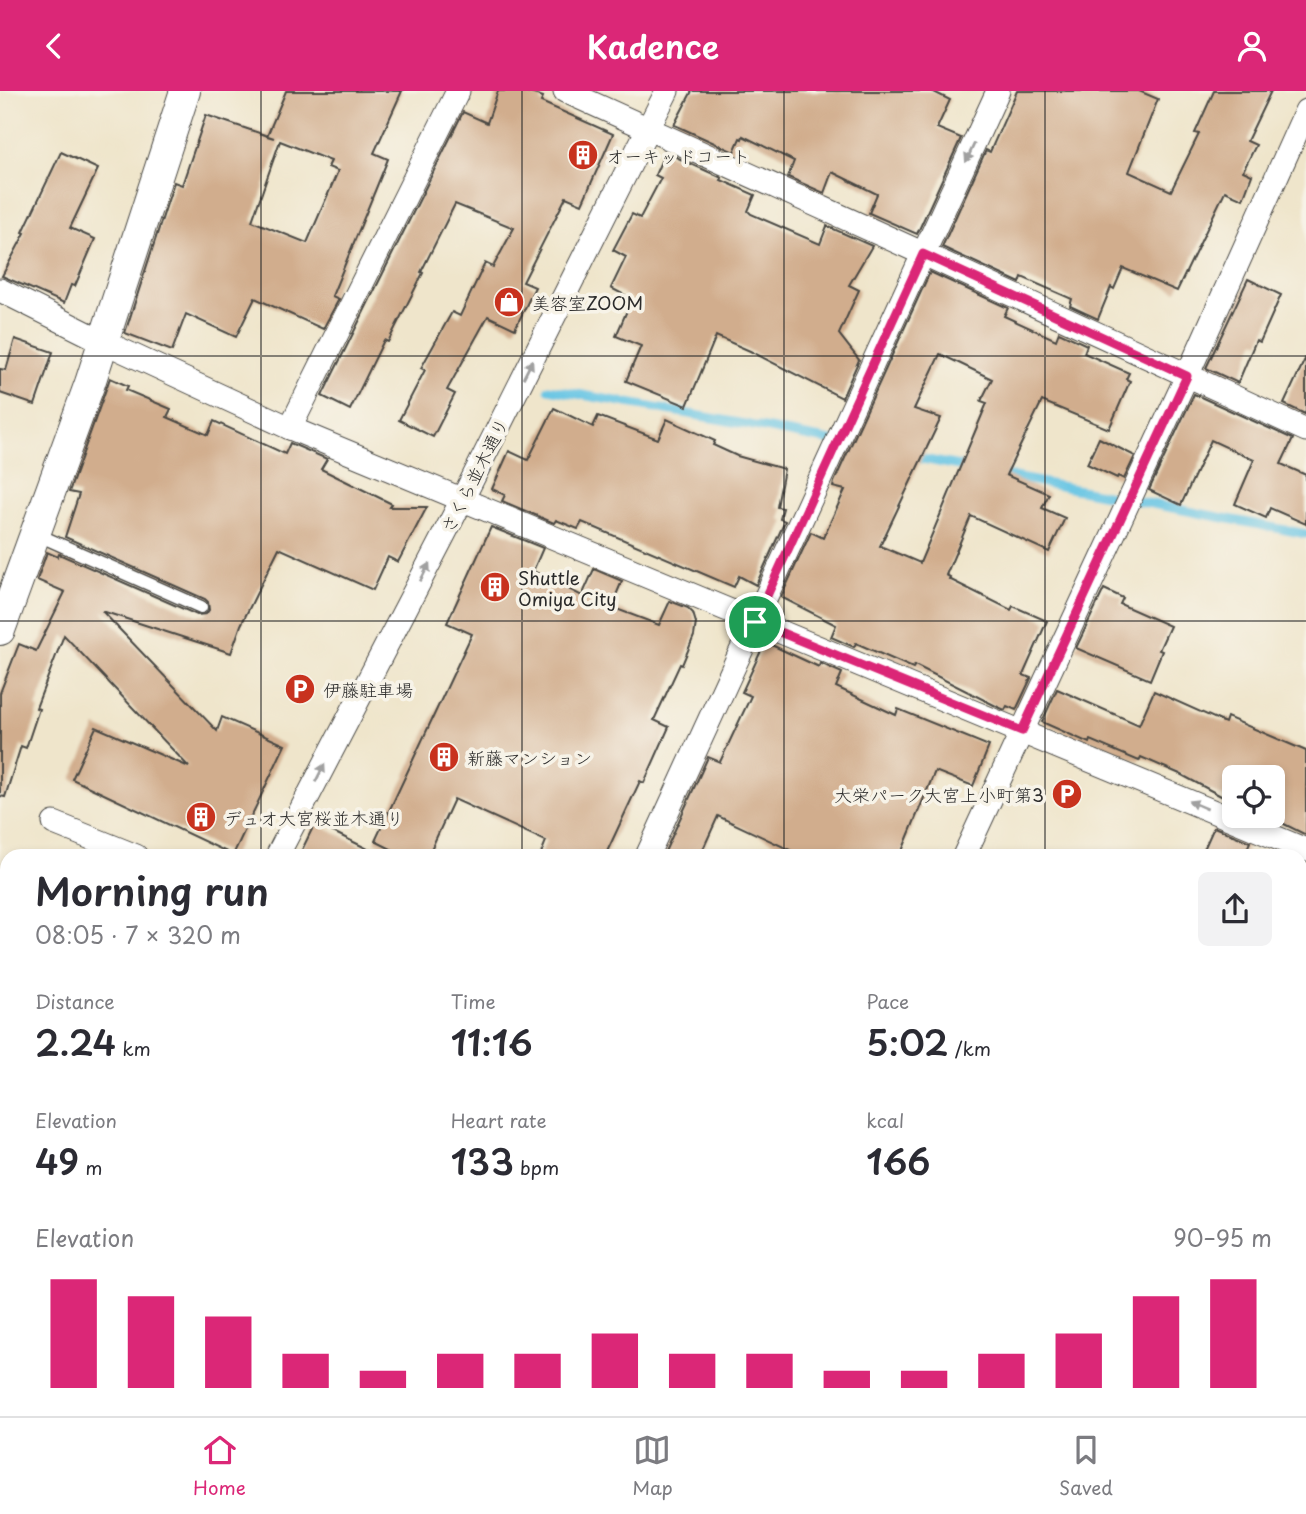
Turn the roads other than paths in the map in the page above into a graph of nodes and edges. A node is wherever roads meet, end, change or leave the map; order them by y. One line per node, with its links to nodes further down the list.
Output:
1 (186, 91): 10 (street)
2 (458, 91): 12 (street)
3 (565, 91): 7 (street)
4 (667, 91): 7 (street, さくら並木通り)
5 (998, 91): 8 (street, one-way to 8)
6 (1306, 111): 11 (street)
7 (648, 129): 8 (street); 14 (street, さくら並木通り, one-way to 7)
8 (923, 254): 11 (street); 18 (street)
9 (0, 290): 10 (street)
10 (104, 342): 12 (street); 15 (street)
11 (1187, 376): 13 (street); 20 (street)
12 (290, 428): 14 (street)
13 (1306, 431)
14 (462, 500): 18 (street); 23 (street, さくら並木通り, one-way to 14)
15 (35, 533): 16 (street); 17 (lane)
16 (8, 581): 19 (street)
17 (201, 607)
18 (755, 622): 20 (street); 24 (street)
19 (0, 630)
20 (1022, 731): 25 (street); 26 (street, one-way to 20)
21 (54, 823): 22 (street)
22 (119, 849)
23 (281, 849)
24 (650, 849)
25 (967, 849)
26 (1301, 849)

